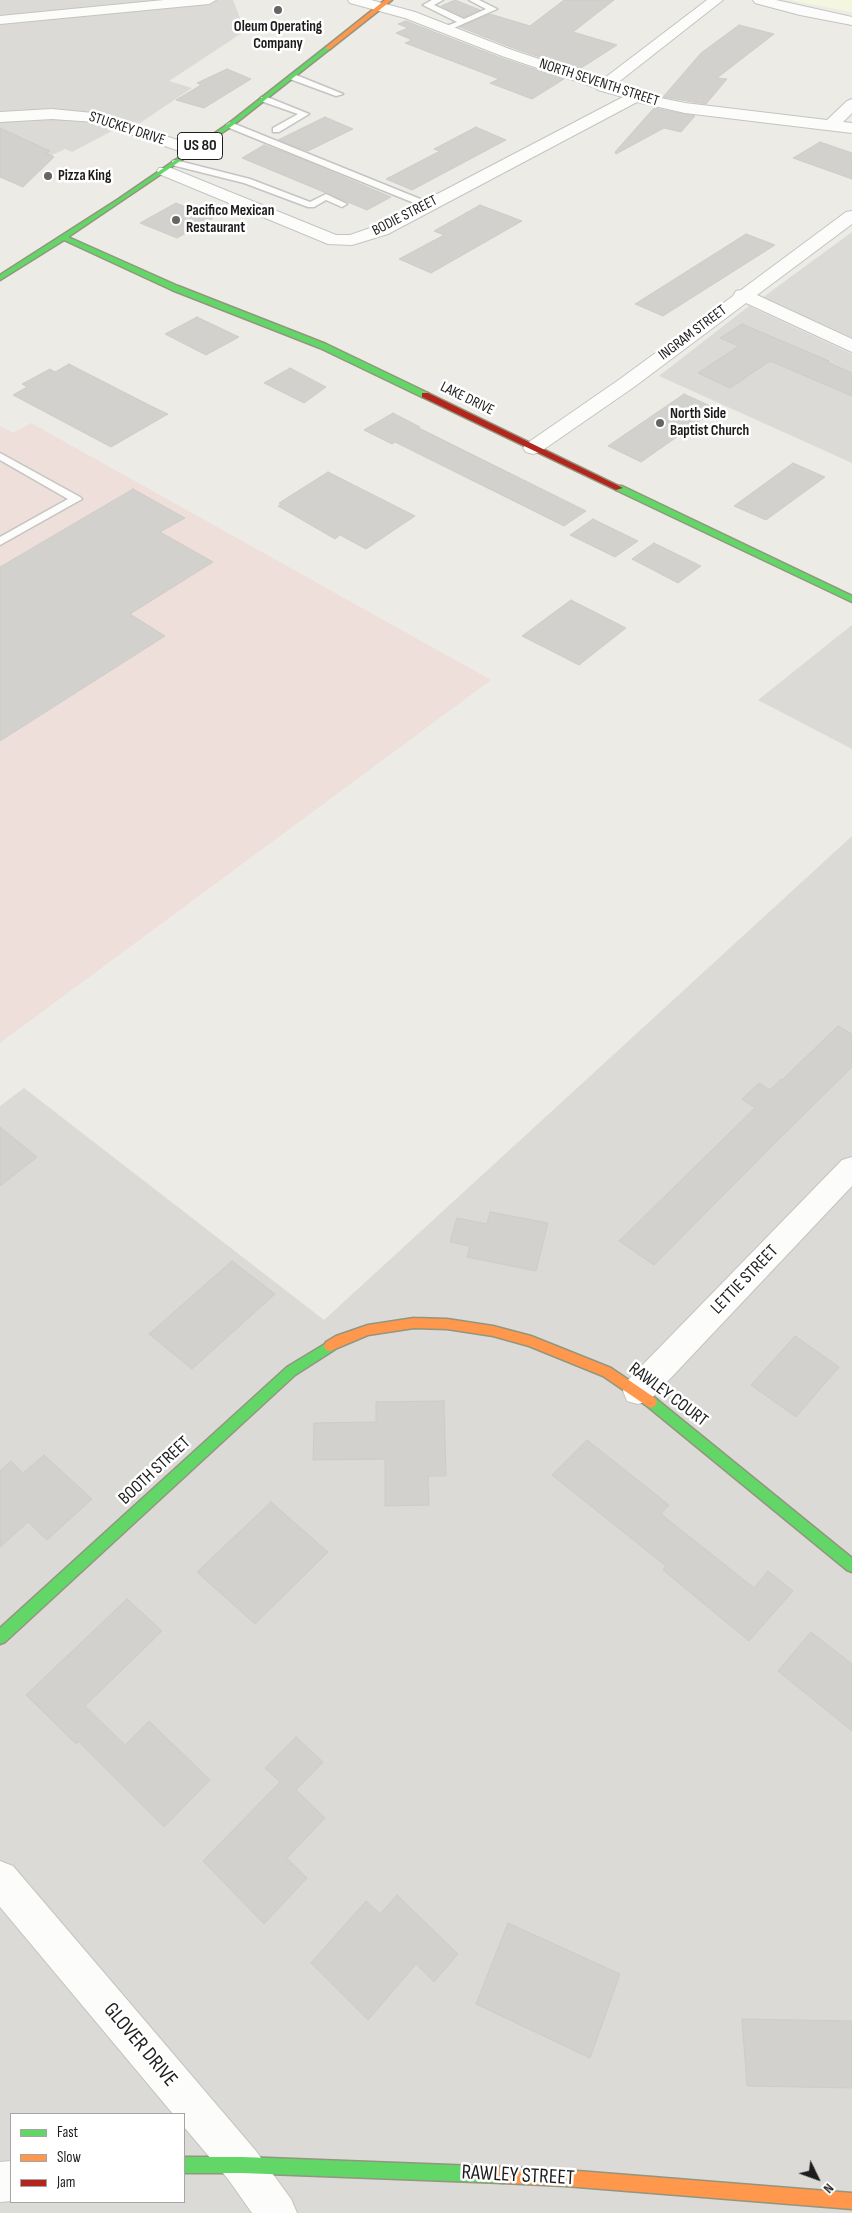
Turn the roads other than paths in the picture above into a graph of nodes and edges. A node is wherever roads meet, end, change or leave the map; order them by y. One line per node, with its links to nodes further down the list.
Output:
1 (209, 0): 8 (street)
2 (355, 0): 7 (street, NORTH SEVENTH STREET)
3 (439, 0): 10 (lane)
4 (473, 0): 10 (lane)
5 (716, 0): 13 (street)
6 (760, 0): 9 (street)
7 (384, 4): 11 (street, NORTH SEVENTH STREET); 12 (street, US 80)
8 (0, 20)
9 (852, 21)
10 (464, 22): 11 (lane)
11 (447, 29): 13 (street, NORTH SEVENTH STREET)
12 (293, 77): 14 (lane); 16 (street, US 80)
13 (603, 87): 15 (street, NORTH SEVENTH STREET)
14 (339, 94)
15 (634, 97): 20 (street, NORTH SEVENTH STREET); 30 (street, BODIE STREET)
16 (264, 99): 19 (street, US 80); 22 (lane)
17 (852, 104): 20 (street)
18 (0, 118): 23 (street, STUCKEY DRIVE)
19 (230, 125): 23 (street, US 80); 30 (lane)
20 (831, 125): 21 (street, NORTH SEVENTH STREET)
21 (852, 128)
22 (276, 130)
23 (194, 151): 24 (street, US 80)
24 (170, 167): 25 (lane); 30 (street, BODIE STREET); 32 (street, US 80)
25 (194, 168): 26 (lane); 28 (lane)
26 (222, 168)
27 (233, 171): 28 (lane)
28 (247, 181): 29 (lane)
29 (342, 204)
30 (427, 205)
31 (852, 216): 34 (street, INGRAM STREET)
32 (63, 237): 33 (street, US 80); 36 (street, LAKE DRIVE)
33 (0, 278)
34 (742, 295): 35 (street); 36 (street, INGRAM STREET)
35 (852, 346)
36 (534, 448): 39 (street, LAKE DRIVE)
37 (0, 456): 38 (lane)
38 (0, 542)
39 (852, 599)
40 (852, 1168): 42 (street, LETTIE STREET)
41 (340, 1340): 42 (street, RAWLEY COURT); 44 (street, BOOTH STREET)
42 (638, 1391): 43 (street, RAWLEY COURT)
43 (852, 1566)
44 (0, 1637)
45 (0, 1879): 47 (street, GLOVER DRIVE)
46 (185, 2165): 47 (street, RAWLEY STREET)
47 (242, 2165): 48 (street, RAWLEY STREET); 49 (street, GLOVER DRIVE)
48 (852, 2201)
49 (276, 2213)

